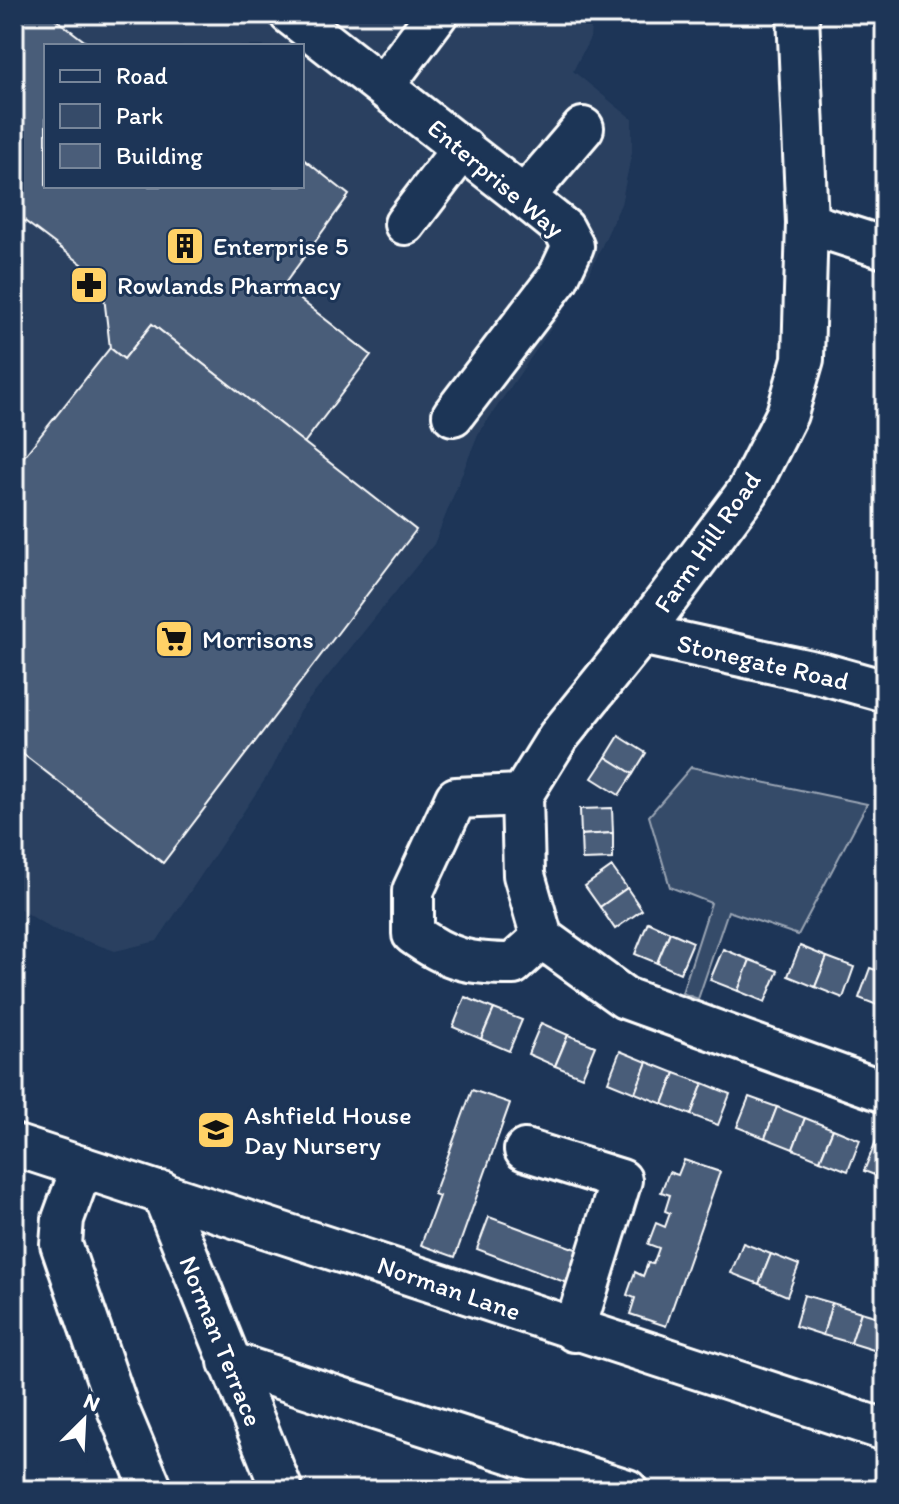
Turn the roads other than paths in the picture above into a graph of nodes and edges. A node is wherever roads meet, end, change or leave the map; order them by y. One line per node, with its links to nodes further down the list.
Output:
1 (290, 14): 4 (street, Enterprise Way)
2 (437, 14): 4 (street)
3 (798, 14): 8 (street, Farm Hill Road)
4 (384, 85): 6 (street, Enterprise Way)
5 (583, 128): 7 (street)
6 (463, 148): 7 (street, Enterprise Way); 9 (street)
7 (524, 197): 11 (street, Enterprise Way)
8 (807, 223): 10 (street); 12 (street, Farm Hill Road)
9 (405, 224)
10 (885, 248)
11 (453, 415)
12 (641, 634): 13 (street, Stonegate Road); 14 (street, Farm Hill Road)
13 (885, 691)
14 (522, 795): 15 (street); 15 (street)
15 (542, 938): 16 (street)
16 (885, 1092)
17 (14, 1145): 19 (street, Norman Lane)
18 (525, 1150): 21 (street)
19 (82, 1167): 20 (street, Norman Lane); 24 (street)
20 (162, 1192): 21 (street, Norman Lane); 22 (street, Norman Terrace)
21 (574, 1331): 23 (street, Norman Lane)
22 (229, 1362): 25 (street, Norman Terrace); 26 (street)
23 (885, 1430)
24 (152, 1490)
25 (282, 1490)
26 (627, 1490)

